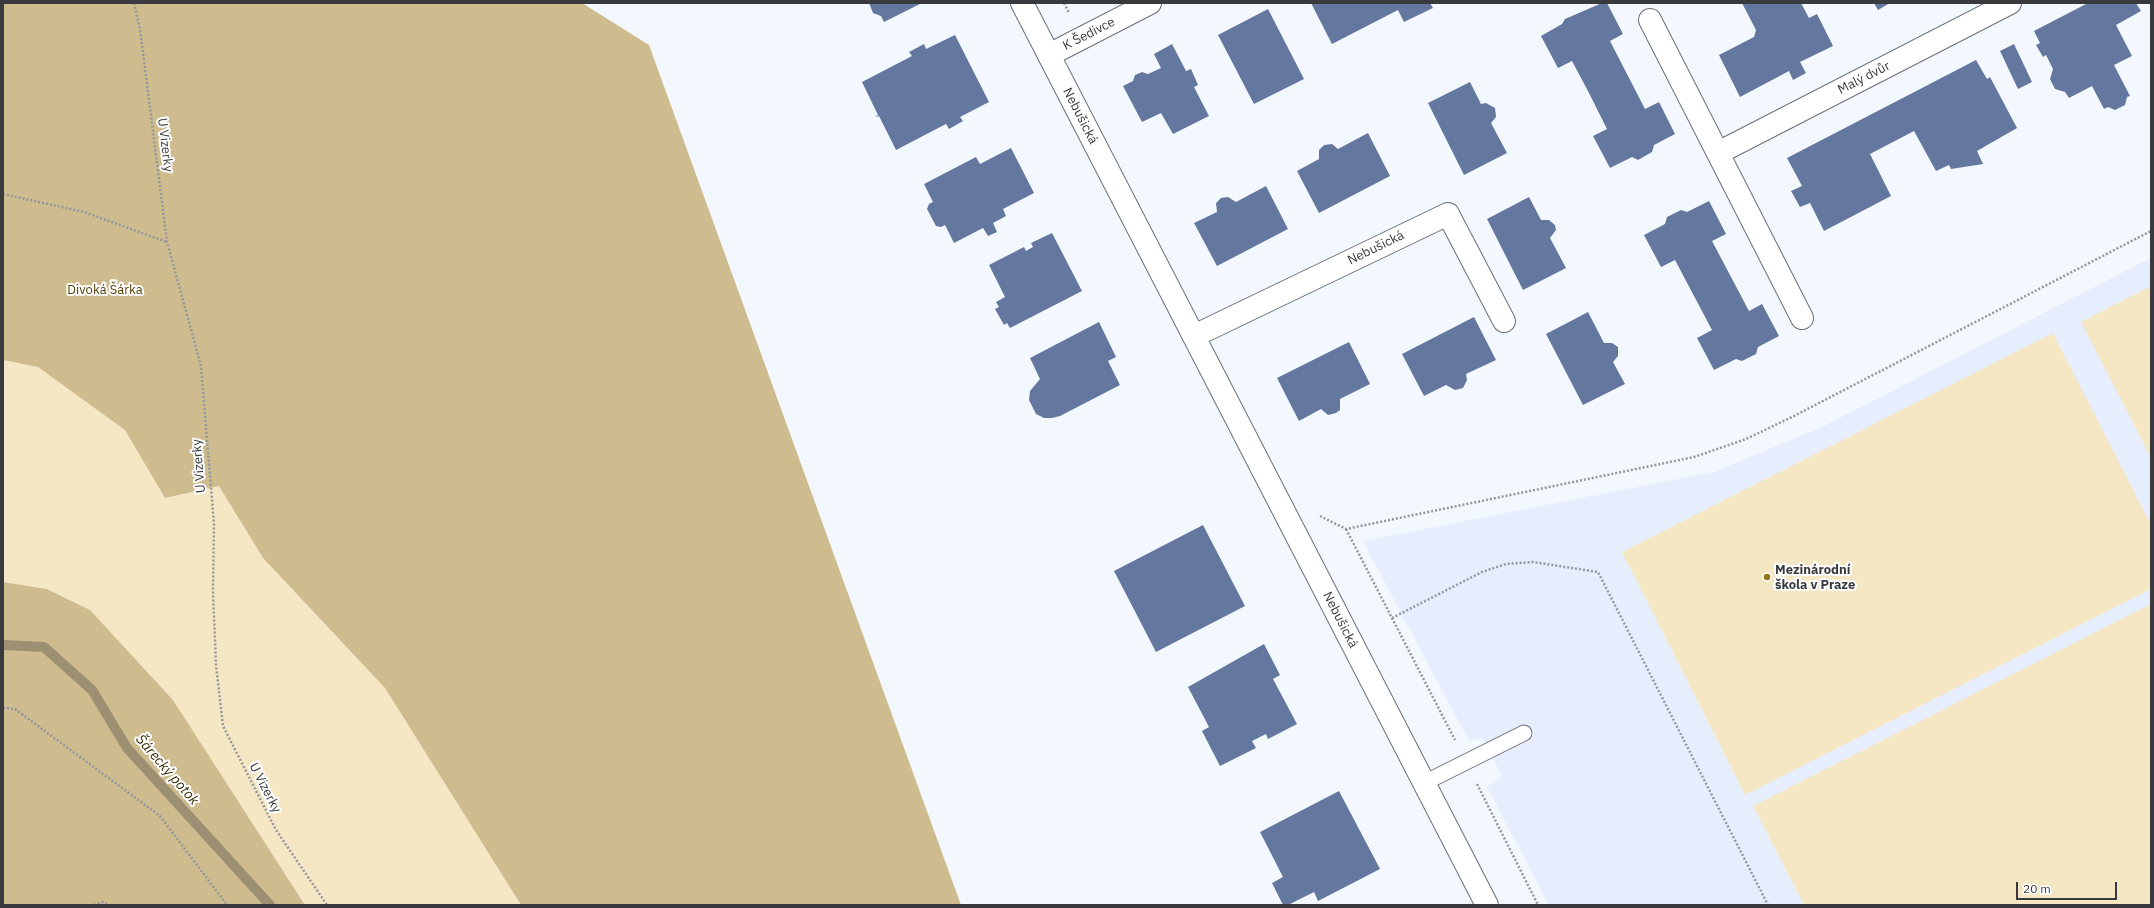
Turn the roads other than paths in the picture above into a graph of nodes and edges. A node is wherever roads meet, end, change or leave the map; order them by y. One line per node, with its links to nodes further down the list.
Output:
1 (1022, 3): 5 (street, Nebušická)
2 (1150, 3): 5 (street, K Šedivce)
3 (2010, 3): 6 (street, Malý dvůr)
4 (1650, 20): 6 (street)
5 (1049, 55): 9 (street, Nebušická)
6 (1718, 153): 7 (street)
7 (1802, 318)
8 (1504, 322): 9 (street, Nebušická)
9 (1194, 336): 11 (street, Nebušická)
10 (1524, 733): 11 (lane)
11 (1424, 783): 12 (street, Nebušická)
12 (1487, 905)

